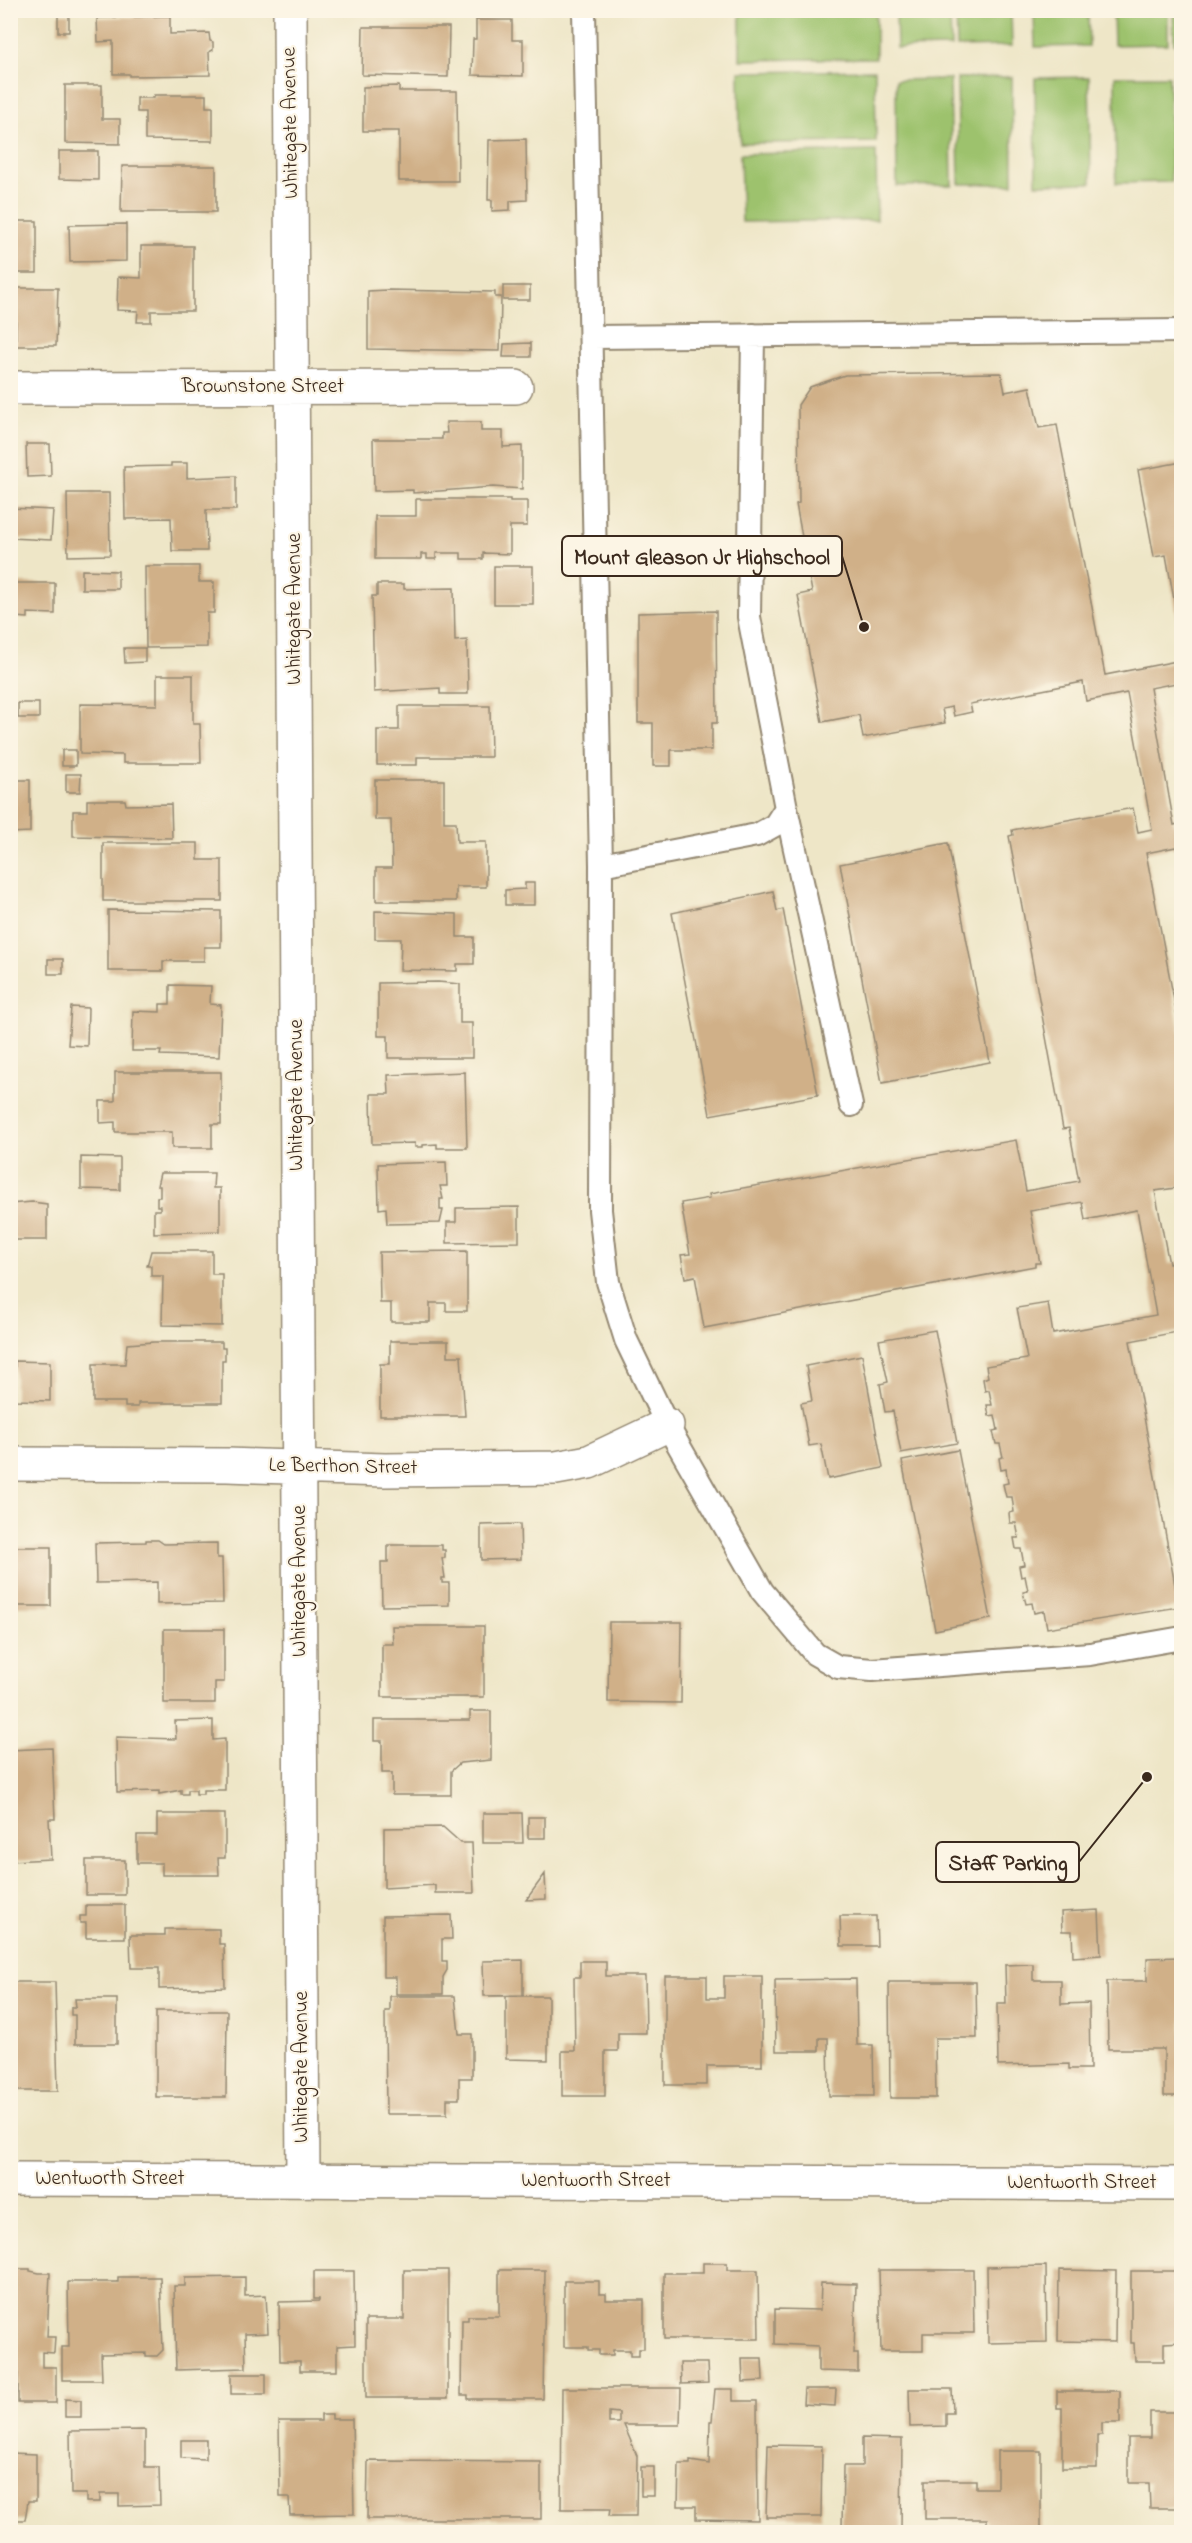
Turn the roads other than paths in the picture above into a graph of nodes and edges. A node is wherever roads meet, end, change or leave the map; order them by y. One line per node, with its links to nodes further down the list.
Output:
1 (290, 10): 6 (street, Whitegate Avenue)
2 (584, 10): 5 (lane)
3 (1182, 330): 4 (lane)
4 (753, 335): 5 (lane); 9 (lane)
5 (592, 337): 10 (lane)
6 (294, 387): 7 (street, Brownstone Street); 8 (street, Brownstone Street); 14 (street, Whitegate Avenue)
7 (516, 387)
8 (10, 388)
9 (786, 808): 10 (lane); 11 (lane)
10 (601, 865): 12 (lane)
11 (851, 1105)
12 (667, 1425): 14 (street, Le Berthon Street); 15 (lane)
13 (10, 1464): 14 (street, Le Berthon Street)
14 (299, 1466): 17 (street, Whitegate Avenue)
15 (1182, 1638)
16 (10, 2179): 17 (street, Wentworth Street)
17 (303, 2180): 18 (street, Wentworth Street)
18 (1182, 2184)

